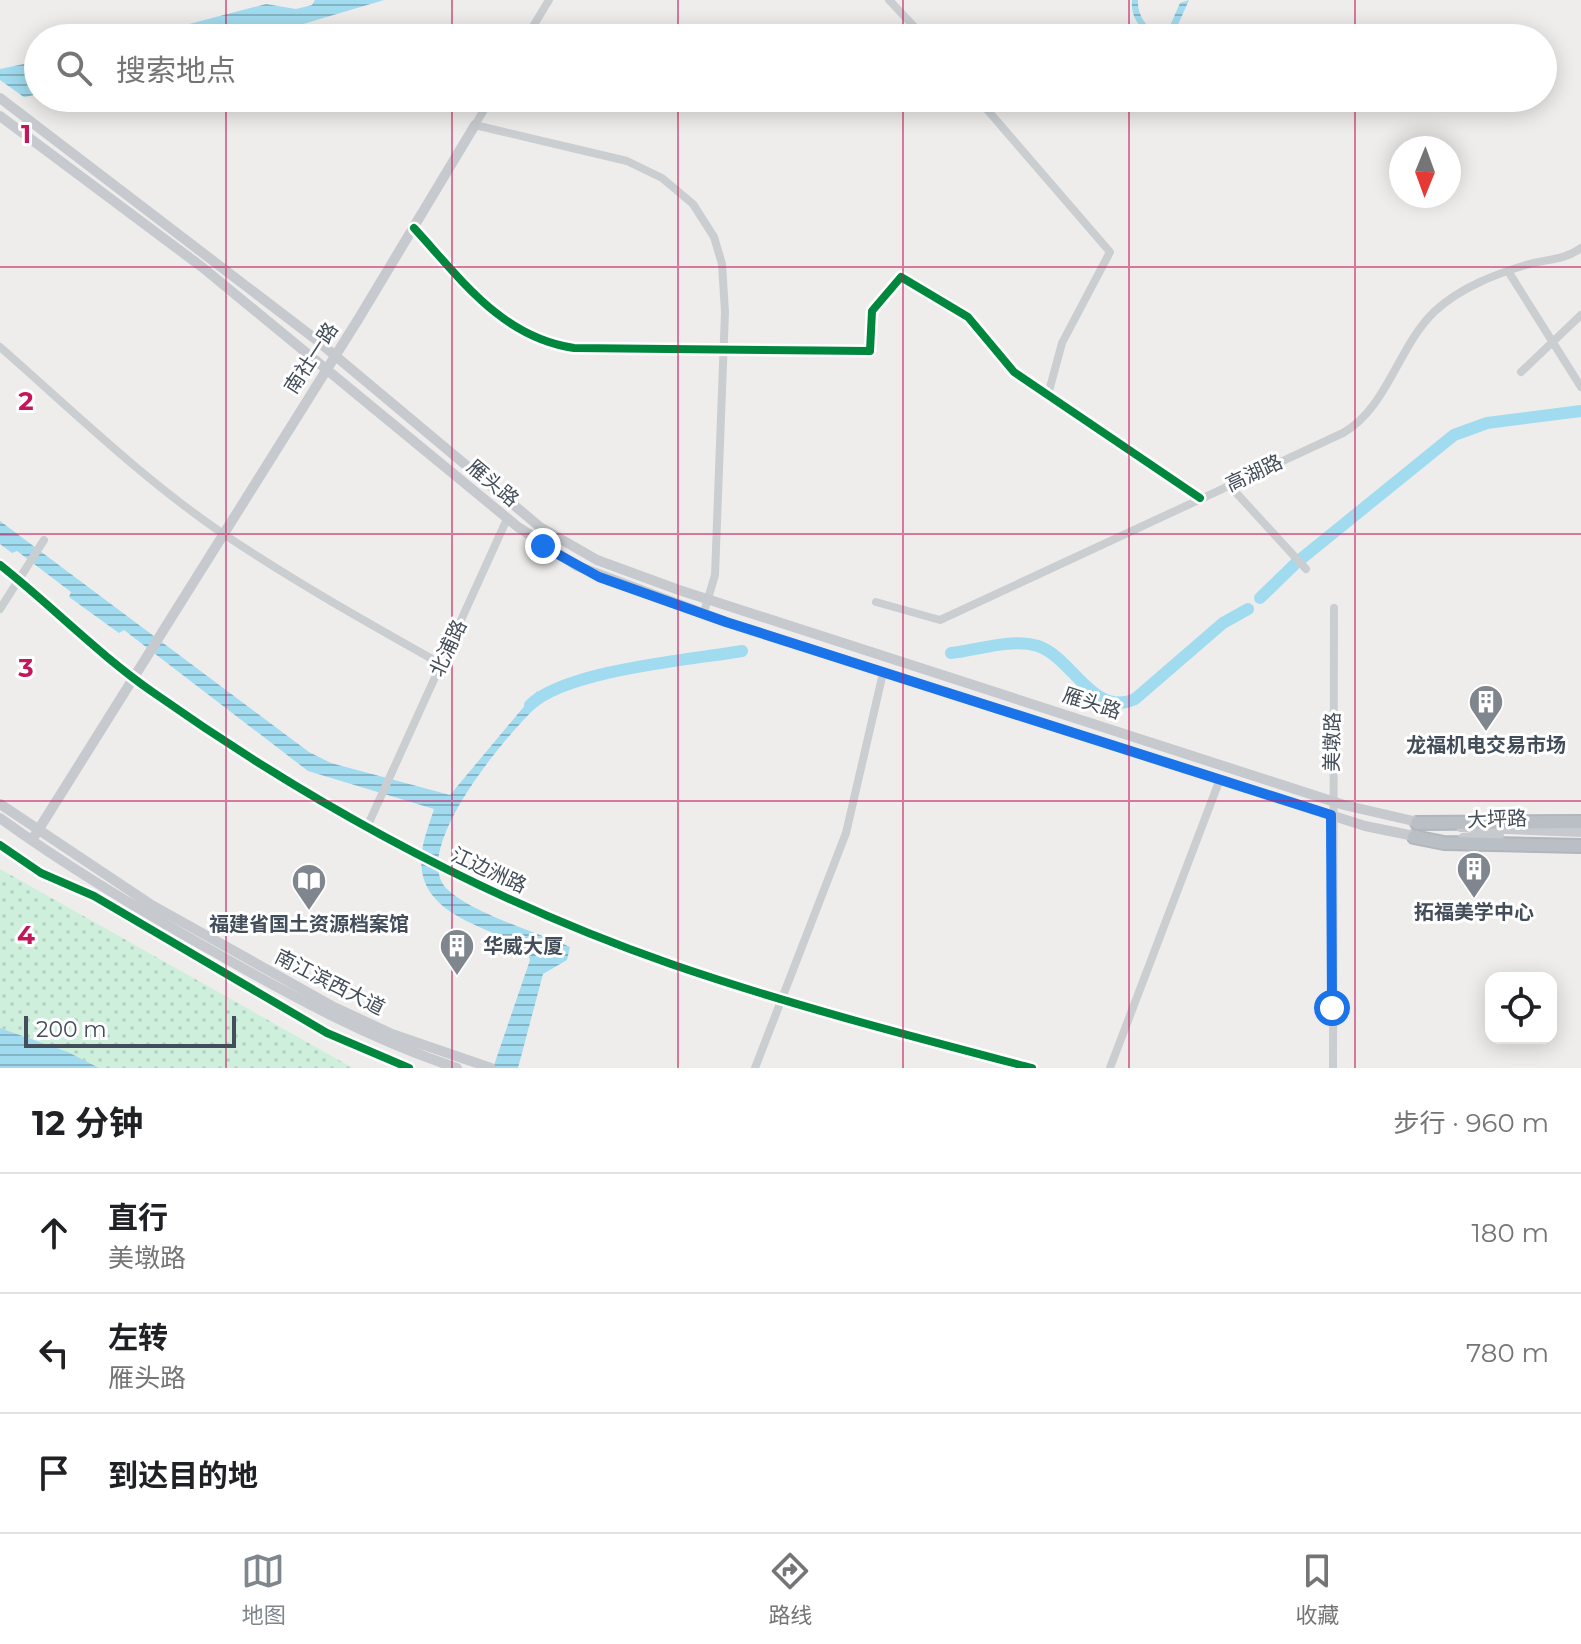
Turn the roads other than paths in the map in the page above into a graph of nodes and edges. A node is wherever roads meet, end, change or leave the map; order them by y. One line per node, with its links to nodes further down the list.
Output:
1 (549, 0): 3 (street)
2 (889, 0): 4 (street)
3 (534, 24)
4 (912, 24)
5 (5, 102): 17 (main road, 雁头路)
6 (483, 112): 9 (street, 南社一路)
7 (989, 112): 21 (street)
8 (0, 116): 18 (main road, 雁头路)
9 (475, 125): 10 (main road, 南社一路); 16 (street)
10 (414, 228): 16 (street); 17 (main road, 南社一路)
11 (1581, 248): 12 (street, 高湖路)
12 (1508, 271): 14 (street); 22 (street, 高湖路)
13 (1581, 315): 14 (street)
14 (1552, 341): 19 (street); 20 (street)
15 (0, 347): 25 (street)
16 (725, 350): 21 (street); 30 (street)
17 (334, 355): 18 (main road, 南社一路); 30 (main road, 雁头路)
18 (325, 368): 24 (main road, 雁头路); 25 (main road, 南社一路)
19 (1521, 372)
20 (1581, 387)
21 (1048, 395): 23 (street)
22 (1229, 485): 23 (street, 高湖路); 28 (street)
23 (1200, 498): 31 (street, 高湖路)
24 (507, 519): 34 (main road, 雁头路); 35 (street, 北浦路)
25 (223, 534): 35 (street); 37 (main road, 南社一路)
26 (44, 540): 29 (street)
27 (0, 565): 29 (street, 江边洲路)
28 (1306, 569)
29 (18, 580): 33 (street); 37 (street, 江边洲路)
30 (708, 599): 34 (street); 39 (main road, 雁头路)
31 (876, 602)
32 (1334, 608): 39 (street, 美墩路)
33 (0, 609)
34 (704, 612): 36 (main road, 雁头路)
35 (441, 664): 45 (street, 北浦路)
36 (883, 673): 38 (main road, 雁头路); 51 (street)
37 (133, 678): 45 (street, 江边洲路); 47 (main road)
38 (1220, 779): 41 (main road, 雁头路); 57 (street)
39 (1332, 801): 41 (street, 美墩路); 44 (main road, 雁头路)
40 (0, 804): 47 (main road, 南江滨西大道)
41 (1331, 815): 48 (main road, 雁头路); 58 (street, 美墩路)
42 (0, 818): 47 (main road, 南江滨西大道)
43 (1581, 822): 44 (highway)
44 (1417, 823): 46 (main road, 大坪路)
45 (367, 827): 51 (street, 江边洲路)
46 (1581, 834): 48 (main road, 大坪路)
47 (35, 836): 53 (main road, 南江滨西大道); 54 (main road, 南江滨西大道)
48 (1414, 837): 50 (highway)
49 (0, 845): 52 (street)
50 (1581, 846)
51 (781, 1000): 55 (street); 56 (street, 江边洲路)
52 (409, 1068)
53 (457, 1068)
54 (491, 1068)
55 (755, 1068)
56 (1032, 1068)
57 (1110, 1068)
58 (1333, 1068)

